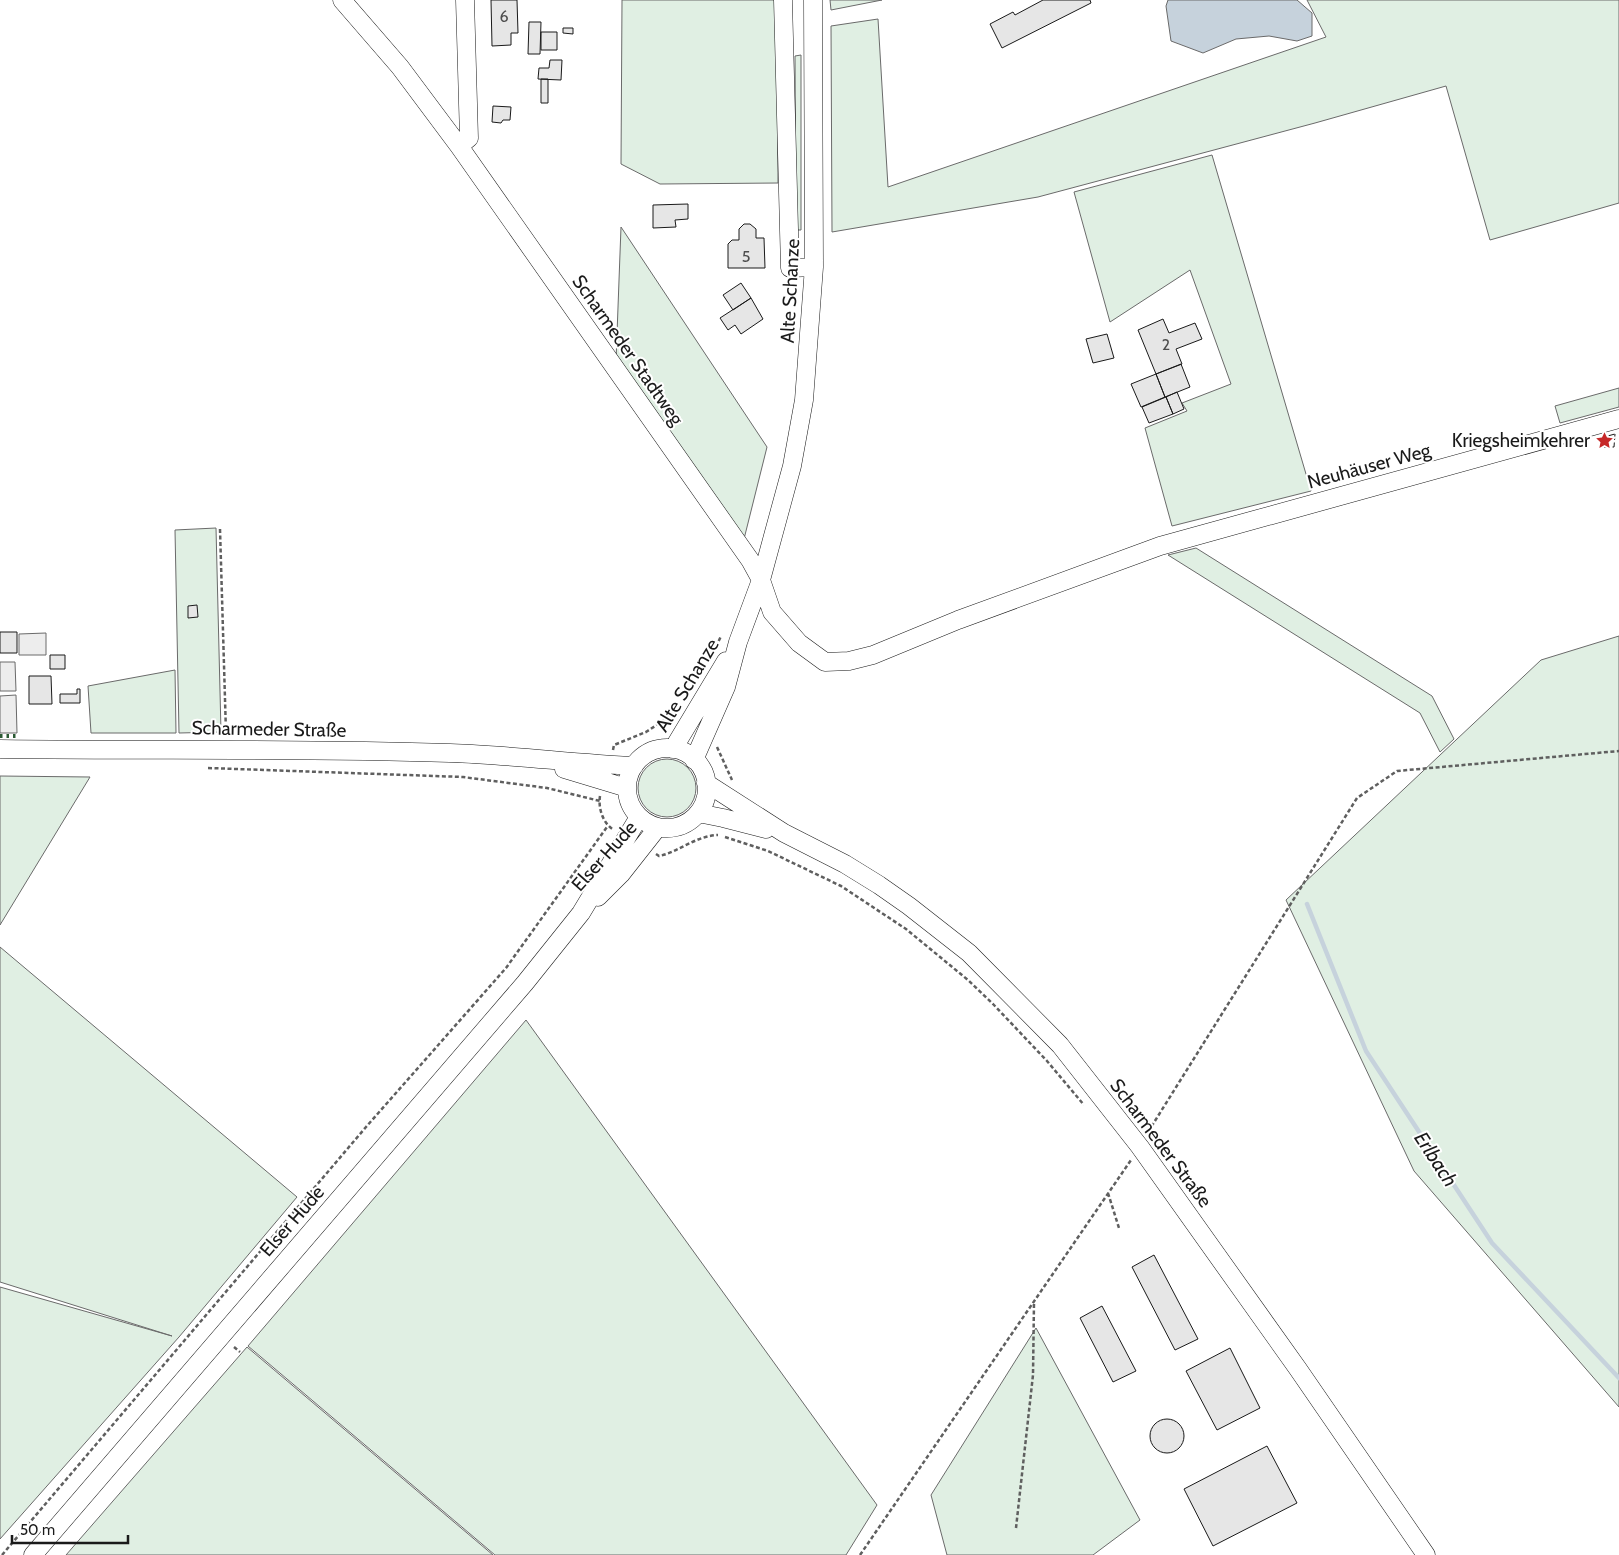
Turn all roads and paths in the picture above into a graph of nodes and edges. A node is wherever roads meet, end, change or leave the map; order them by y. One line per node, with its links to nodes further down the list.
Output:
1 (342, 0): 5 (street, Scharmeder Stadtweg)
2 (466, 0): 5 (street)
3 (783, 0): 6 (street)
4 (813, 0): 6 (street, Alte Schanze)
5 (459, 146): 9 (street, Scharmeder Stadtweg)
6 (814, 267): 9 (street, Alte Schanze)
7 (1619, 419): 9 (street, Neuhäuser Weg)
8 (220, 529): 13 (path)
9 (761, 580): 10 (street, Alte Schanze)
10 (738, 642): 12 (street, Alte Schanze); 16 (street, Alte Schanze)
11 (0, 749): 13 (street, Scharmeder Straße)
12 (673, 749): 16 (street); 17 (street)
13 (227, 750): 15 (street, Scharmeder Straße)
14 (1619, 751): 28 (path)
15 (538, 760): 17 (street, Scharmeder Straße); 20 (street, Scharmeder Straße)
16 (694, 760): 19 (street)
17 (634, 766): 20 (street)
18 (207, 768): 34 (path)
19 (706, 783): 21 (street); 24 (street, Scharmeder Straße)
20 (627, 788): 22 (street)
21 (698, 813): 23 (street); 24 (street, Scharmeder Straße)
22 (639, 817): 23 (street); 26 (street, Elser Hude)
23 (658, 827): 26 (street, Elser Hude)
24 (784, 833): 28 (street, Scharmeder Straße)
25 (659, 856): 27 (path)
26 (581, 913): 35 (street, Elser Hude)
27 (1085, 1106)
28 (1132, 1154): 29 (path); 30 (path); 37 (street, Scharmeder Straße)
29 (1136, 1168)
30 (1108, 1193): 31 (path); 32 (path)
31 (1119, 1228)
32 (1034, 1301): 33 (path); 36 (path)
33 (1016, 1528)
34 (2, 1555)
35 (33, 1555)
36 (860, 1555)
37 (1426, 1555)

